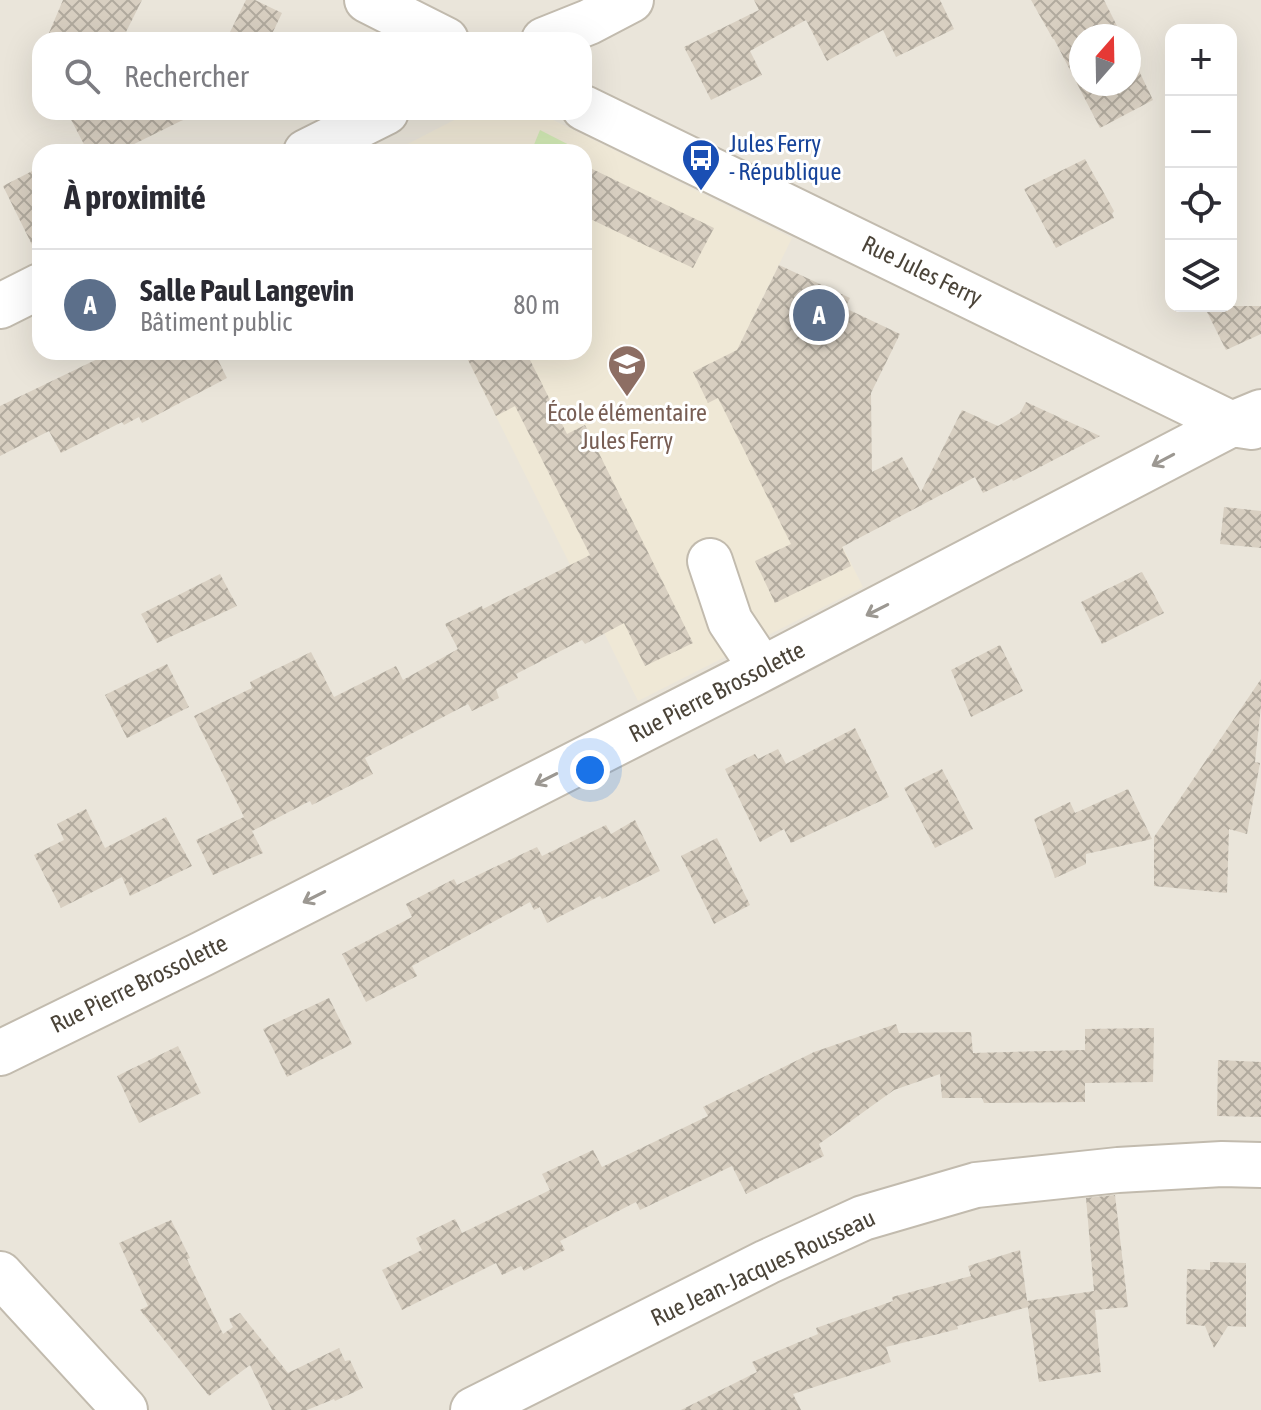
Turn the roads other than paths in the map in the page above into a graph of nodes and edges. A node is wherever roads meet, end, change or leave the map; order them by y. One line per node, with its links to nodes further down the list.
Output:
1 (367, 0): 3 (street)
2 (631, 0): 4 (street)
3 (430, 32)
4 (564, 32)
5 (592, 112): 10 (street, Rue Jules Ferry)
6 (370, 120): 7 (street)
7 (322, 144)
8 (32, 290): 9 (street)
9 (0, 306)
10 (1251, 422): 12 (street, Rue Pierre Brossolette, one-way to 12)
11 (710, 561): 12 (street)
12 (762, 669): 13 (street, Rue Pierre Brossolette, one-way to 13)
13 (0, 1053)
14 (1261, 1165): 17 (street, Rue Jean-Jacques Rousseau)
15 (0, 1274): 16 (street)
16 (125, 1410)
17 (473, 1410)

